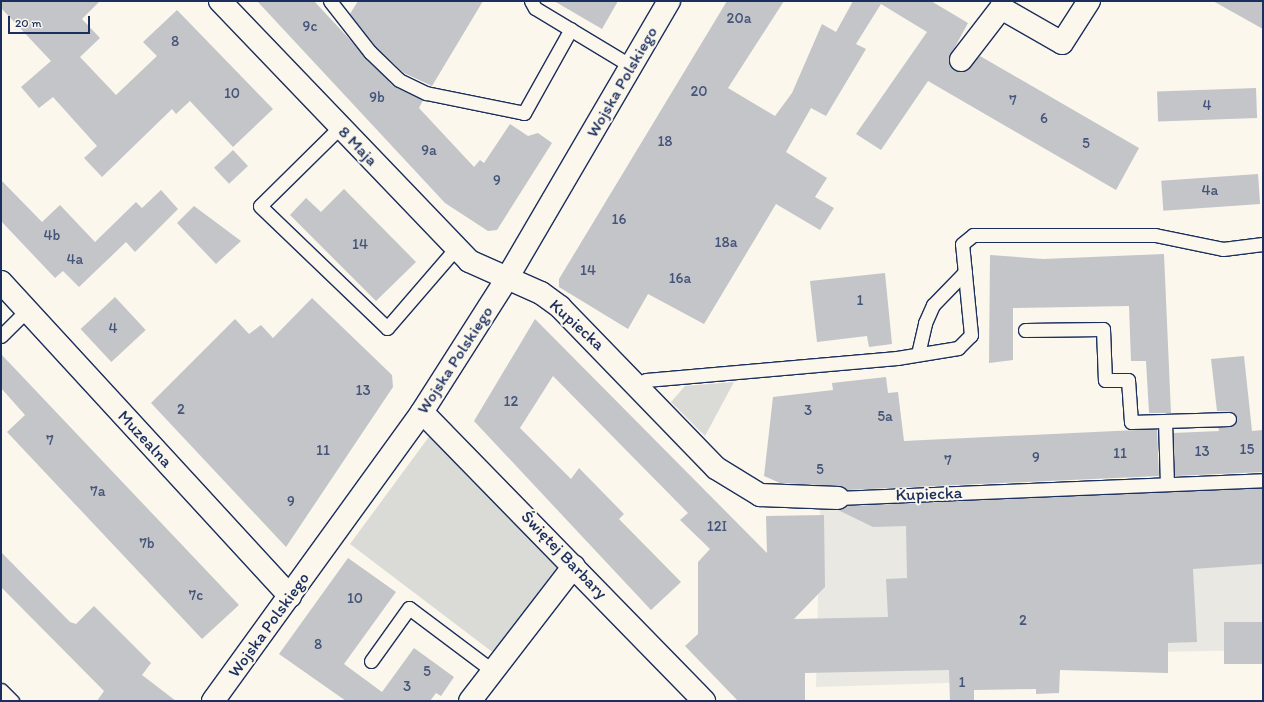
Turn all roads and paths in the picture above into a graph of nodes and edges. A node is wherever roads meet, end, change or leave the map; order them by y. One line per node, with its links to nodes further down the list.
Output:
1 (220, 1): 9 (street, 8 Maja)
2 (531, 1): 6 (lane)
3 (669, 1): 8 (street, Wojska Polskiego)
4 (1089, 1): 7 (street)
5 (328, 2): 6 (lane)
6 (571, 30): 8 (lane)
7 (961, 60)
8 (631, 66): 13 (street, Wojska Polskiego)
9 (340, 127): 11 (street, 8 Maja); 11 (lane)
10 (1263, 244): 12 (lane)
11 (456, 248): 13 (street, 8 Maja)
12 (965, 272): 18 (lane); 18 (lane)
13 (506, 280): 19 (street, Kupiecka); 20 (street, Wojska Polskiego)
14 (1, 282): 15 (street, Muzealna)
15 (27, 310): 17 (lane); 27 (street, Muzealna)
16 (1025, 330): 22 (lane)
17 (1, 336)
18 (918, 354): 19 (lane)
19 (637, 385): 25 (street, Kupiecka)
20 (422, 412): 26 (street, Świętej Barbary); 27 (street, Wojska Polskiego)
21 (1229, 420): 22 (lane)
22 (1164, 421): 24 (lane)
23 (1263, 480): 24 (lane, Kupiecka)
24 (1167, 484): 25 (lane, Kupiecka)
25 (838, 498)
26 (574, 566): 29 (street); 34 (street, Świętej Barbary)
27 (290, 596): 32 (street, Wojska Polskiego)
28 (370, 661): 29 (lane)
29 (493, 671): 33 (street)
30 (1, 690): 31 (lane)
31 (12, 701)
32 (213, 701)
33 (470, 701)
34 (704, 701)

